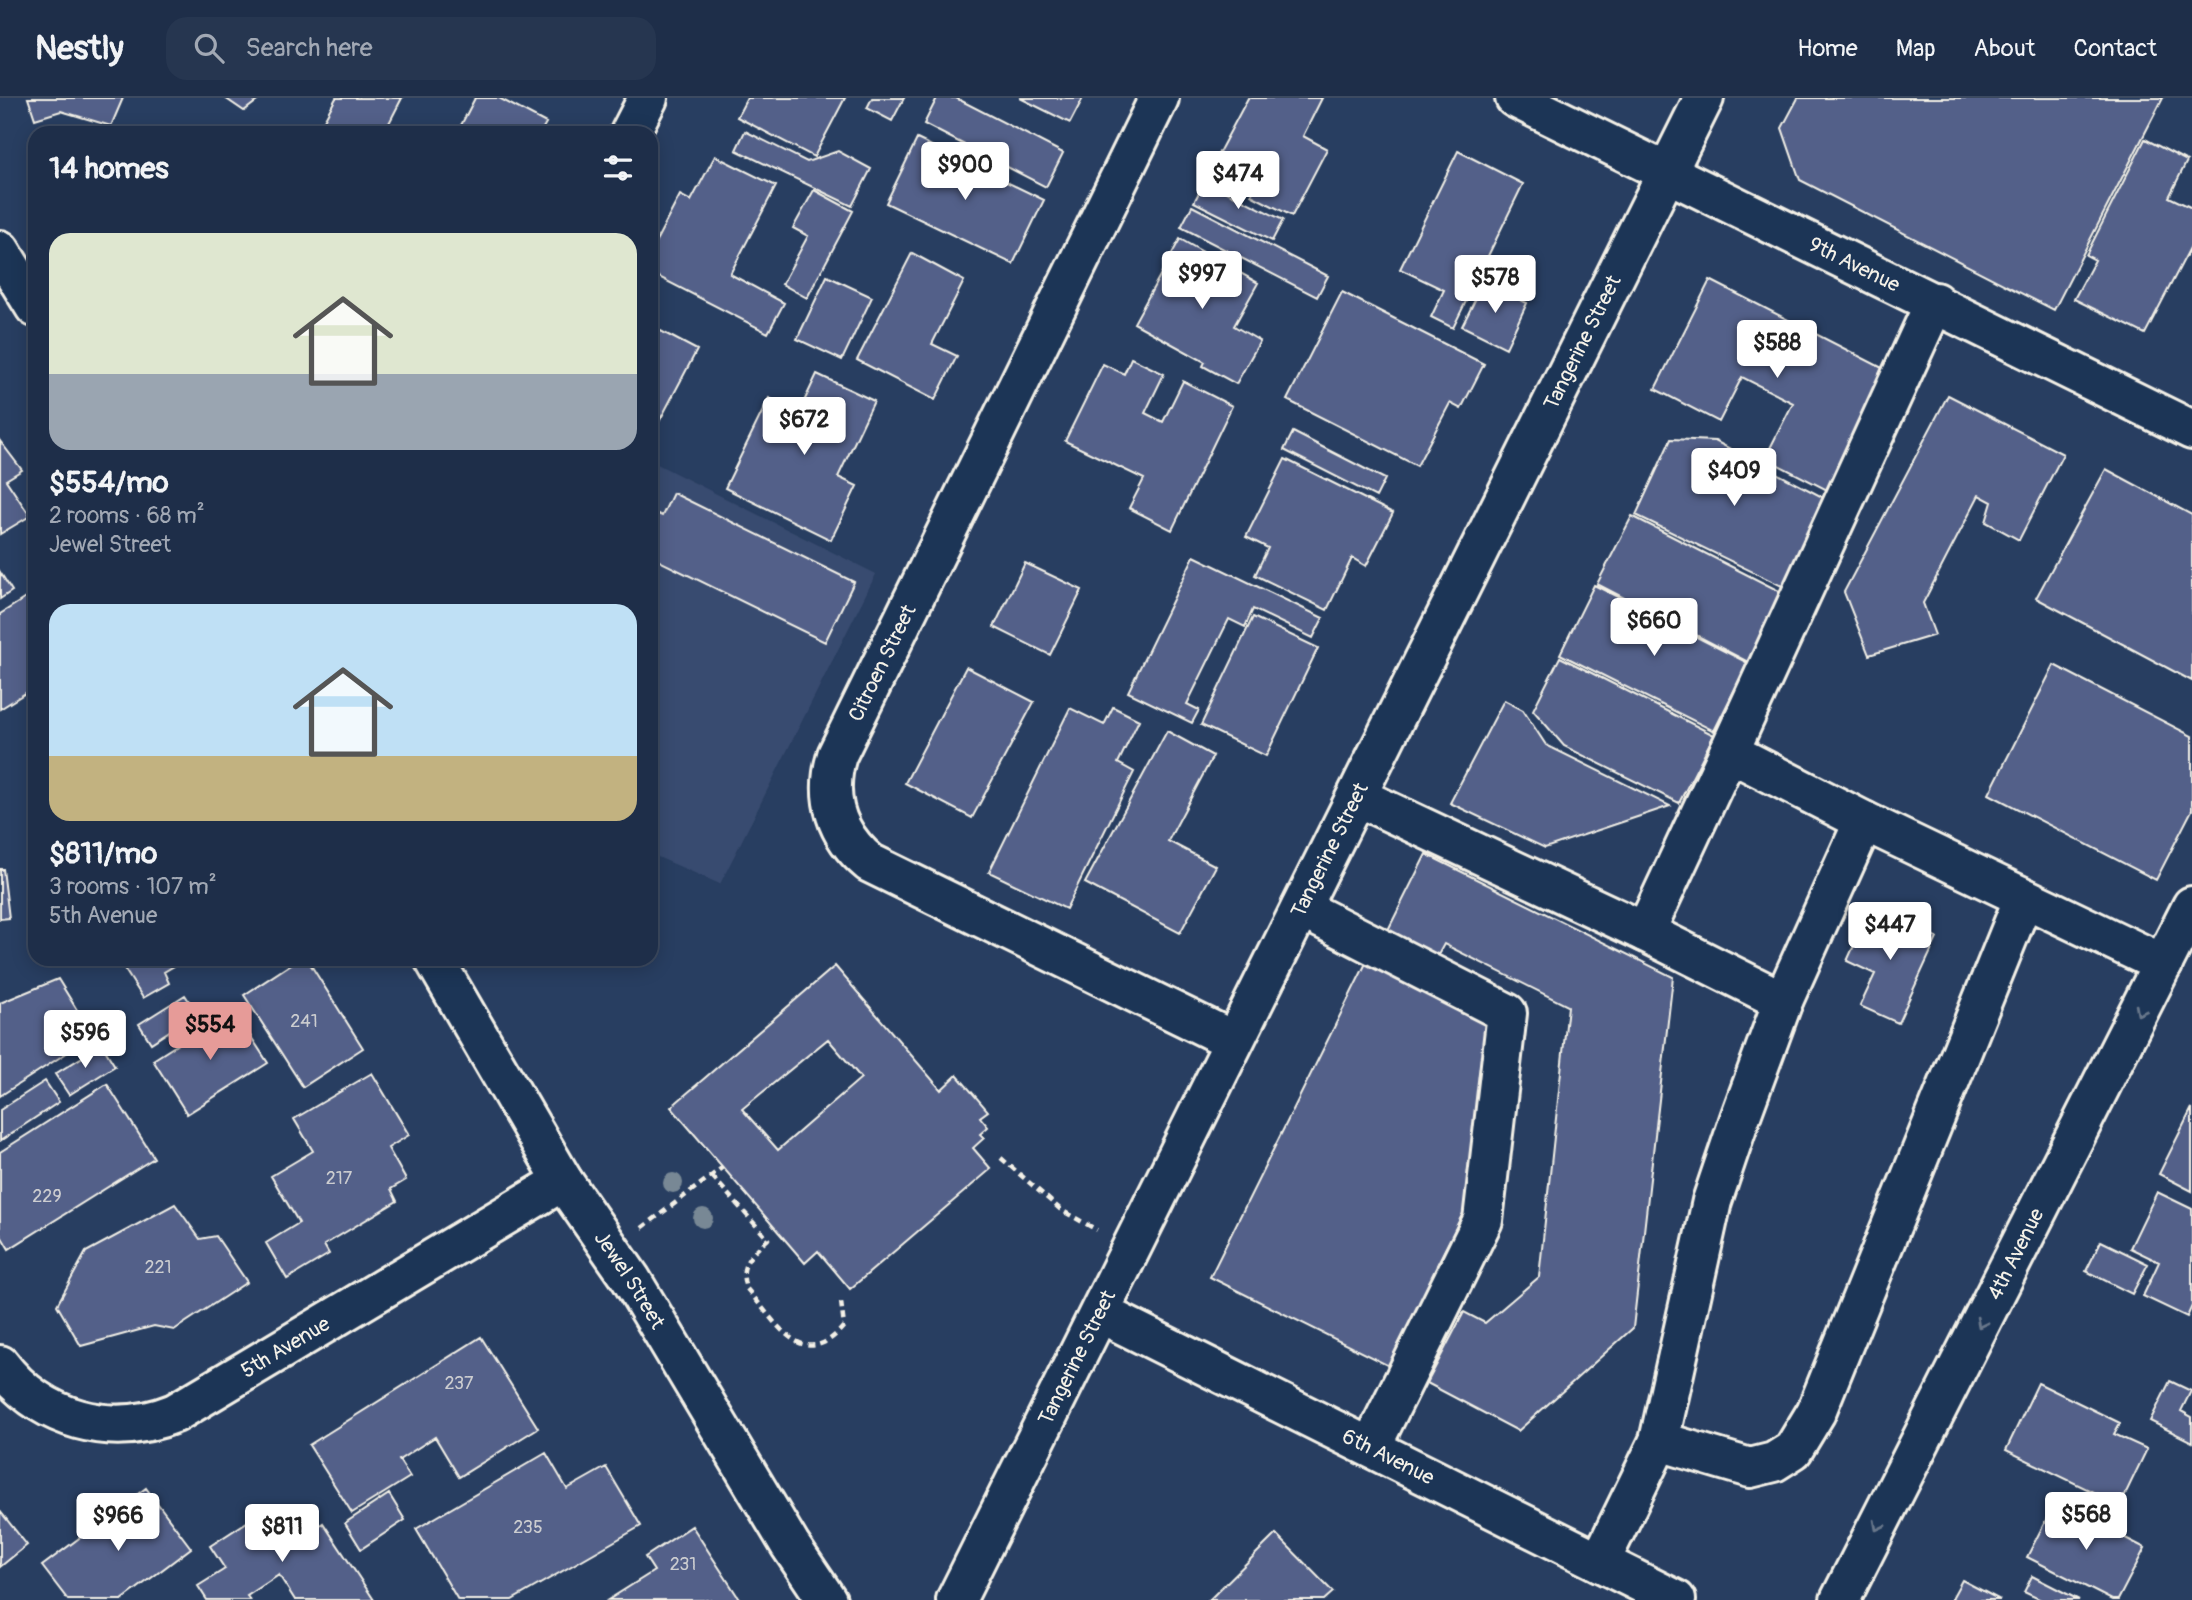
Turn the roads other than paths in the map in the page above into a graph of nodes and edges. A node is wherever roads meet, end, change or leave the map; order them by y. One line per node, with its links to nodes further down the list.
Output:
1 (1159, 98): 19 (street, Citroen Street)
2 (1515, 98): 4 (street, 9th Avenue)
3 (1704, 98): 4 (street, Tangerine Street)
4 (1667, 174): 7 (street, 9th Avenue); 10 (street, Tangerine Street)
5 (0, 250): 6 (street)
6 (28, 296)
7 (1935, 302): 8 (street, 9th Avenue); 9 (street)
8 (2192, 430)
9 (1729, 752): 11 (street); 15 (street)
10 (1358, 797): 14 (street, Tangerine Street); 15 (street)
11 (1864, 821): 12 (street); 18 (street)
12 (2023, 900): 16 (street); 23 (street)
13 (2192, 906): 16 (street, 4th Avenue)
14 (1301, 908): 19 (street, Tangerine Street); 24 (street)
15 (1645, 932): 18 (street)
16 (2164, 964): 29 (street, 4th Avenue, one-way to 29)
17 (438, 966): 20 (street, Jewel Street)
18 (1783, 1001): 23 (street)
19 (1234, 1041): 21 (street, Tangerine Street)
20 (563, 1181): 22 (street, 5th Avenue); 26 (street, Jewel Street)
21 (1100, 1312): 24 (street, 6th Avenue); 27 (street, Tangerine Street)
22 (0, 1365)
23 (1659, 1441): 25 (street)
24 (1371, 1447): 25 (street, 6th Avenue)
25 (1600, 1562): 28 (street, 6th Avenue)
26 (827, 1600)
27 (956, 1600)
28 (1676, 1600)
29 (1840, 1600)

